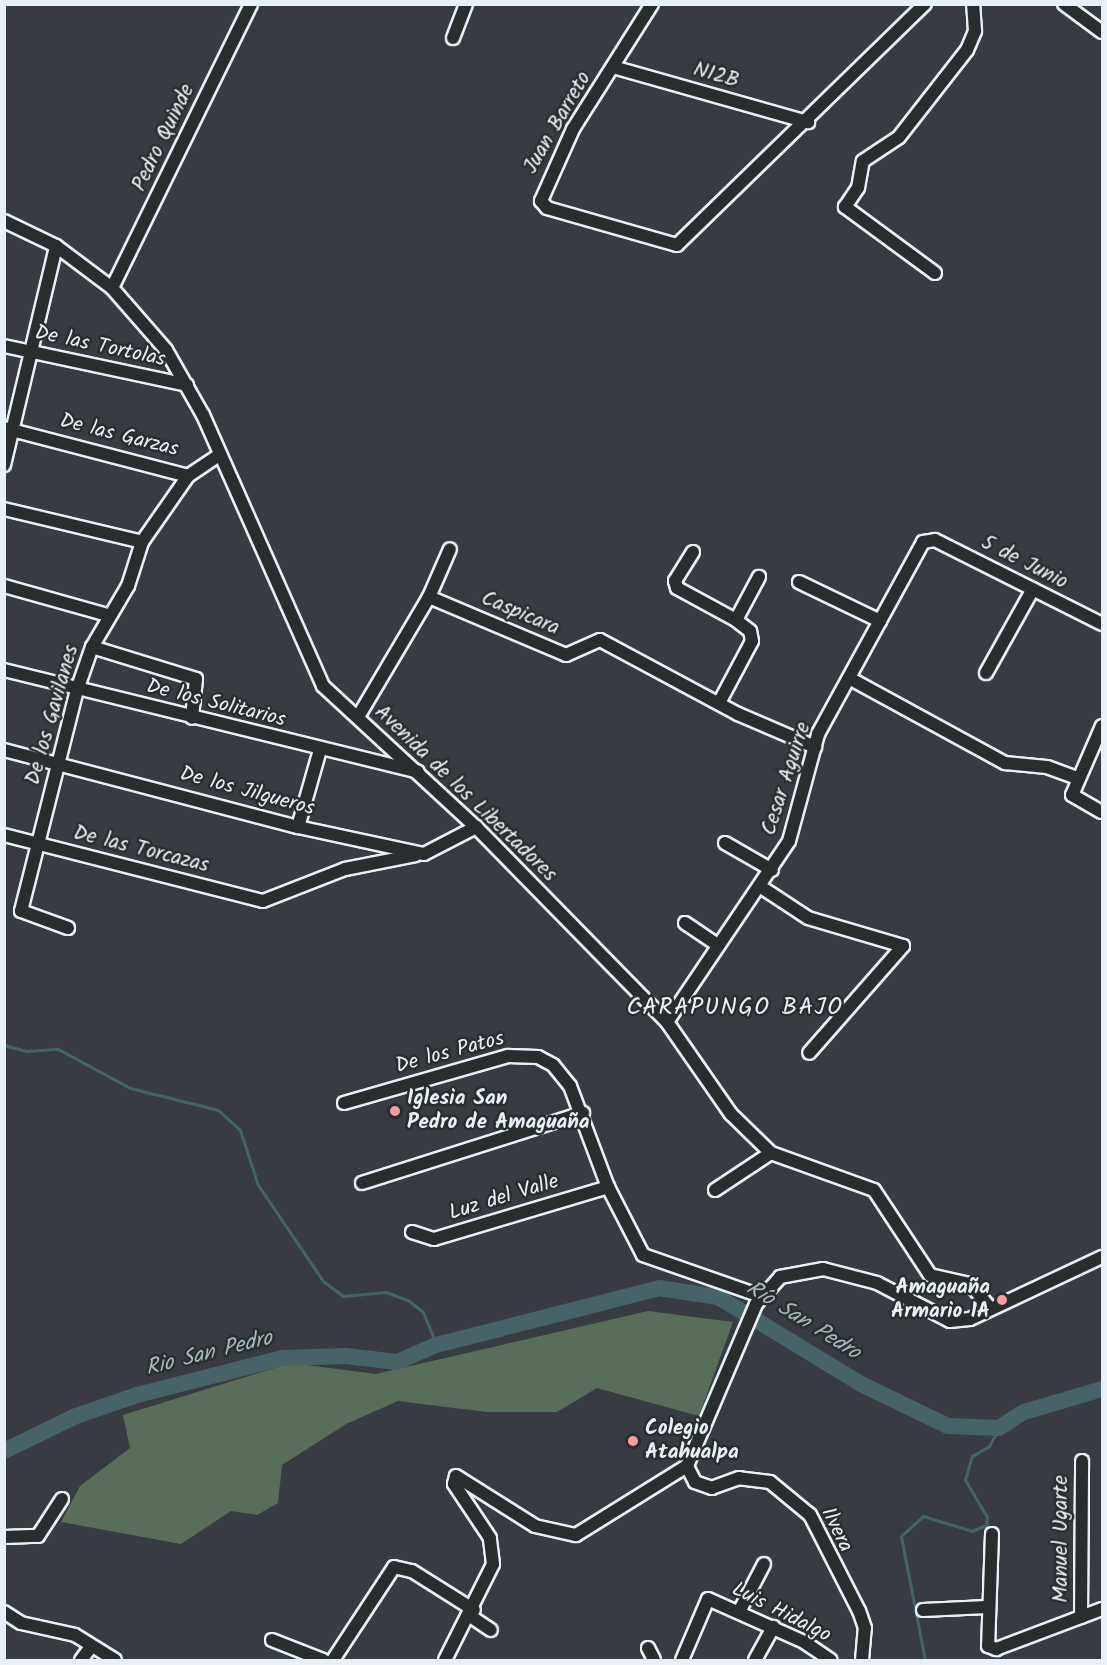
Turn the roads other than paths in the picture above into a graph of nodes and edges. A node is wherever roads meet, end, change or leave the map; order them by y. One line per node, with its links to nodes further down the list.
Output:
1 (252, 4): 14 (street, Pedro Quinde)
2 (466, 4): 8 (street)
3 (652, 4): 9 (street, Juan Barreto)
4 (925, 4): 10 (street)
5 (974, 4): 13 (street)
6 (1064, 4): 7 (street)
7 (1102, 32)
8 (453, 38)
9 (613, 67): 10 (street, N12B); 10 (street, Juan Barreto)
10 (808, 122)
11 (4, 221): 12 (street, Avenida de los Libertadores)
12 (56, 246): 14 (street, Avenida de los Libertadores); 16 (street)
13 (936, 273)
14 (112, 288): 17 (street, Avenida de los Libertadores)
15 (4, 346): 16 (street, De las Tortolas)
16 (31, 352): 17 (street, De las Tortolas); 18 (street)
17 (187, 385): 19 (street, Avenida de los Libertadores)
18 (9, 429): 20 (street); 21 (street, De las Garzas)
19 (218, 456): 21 (street, De las Garzas); 42 (street, Avenida de los Libertadores)
20 (4, 465)
21 (188, 476): 24 (street, De los Gavilanes)
22 (4, 509): 24 (street)
23 (928, 540): 30 (street, 5 de Junio); 34 (street, Cesar Aguirre)
24 (142, 542): 32 (street, De los Gavilanes)
25 (450, 549): 31 (street)
26 (693, 552): 33 (street)
27 (759, 577): 33 (street)
28 (799, 582): 34 (street)
29 (4, 586): 32 (street)
30 (1033, 589): 35 (street, 5 de Junio); 38 (street)
31 (429, 597): 41 (street, Caspicara); 42 (street)
32 (108, 615): 36 (street, De los Gavilanes)
33 (736, 620): 41 (street)
34 (880, 621): 39 (street, Cesar Aguirre)
35 (1102, 624)
36 (92, 647): 40 (street, De los Gavilanes); 43 (street)
37 (4, 670): 40 (street, De los Solitarios)
38 (986, 673)
39 (849, 678): 45 (street, Cesar Aguirre); 50 (street)
40 (77, 690): 43 (street, De los Solitarios); 48 (street, De los Gavilanes)
41 (719, 703): 45 (street, Caspicara)
42 (358, 717): 49 (street, Avenida de los Libertadores)
43 (192, 718): 47 (street, De los Solitarios)
44 (1102, 726): 50 (street)
45 (815, 747): 58 (street, Cesar Aguirre)
46 (4, 750): 48 (street, De los Jilgueros)
47 (320, 750): 49 (street, De los Solitarios); 52 (street)
48 (59, 762): 52 (street, De los Jilgueros); 56 (street, De los Gavilanes)
49 (419, 772): 53 (street, Avenida de los Libertadores)
50 (1078, 778): 51 (street)
51 (1102, 812)
52 (298, 827): 57 (street, De los Jilgueros)
53 (476, 827): 57 (street); 63 (street, Avenida de los Libertadores)
54 (4, 835): 56 (street, De las Torcazas)
55 (725, 843): 58 (street)
56 (38, 845): 57 (street, De las Torcazas); 61 (street, De los Gavilanes)
57 (424, 854)
58 (772, 870): 59 (street, Cesar Aguirre)
59 (761, 887): 62 (street, Cesar Aguirre); 64 (street)
60 (685, 923): 62 (street)
61 (68, 928)
62 (718, 945): 63 (street, Cesar Aguirre)
63 (666, 1022): 67 (street, Avenida de los Libertadores)
64 (809, 1053)
65 (344, 1103): 66 (street, De los Patos)
66 (583, 1113): 68 (street); 69 (street, De los Patos)
67 (771, 1153): 70 (street); 74 (street, Avenida de los Libertadores)
68 (363, 1183)
69 (608, 1187): 71 (street, Luz del Valle); 73 (street, De los Patos)
70 (715, 1190)
71 (412, 1232)
72 (1102, 1257): 74 (street)
73 (758, 1300): 74 (street); 76 (street)
74 (990, 1308)
75 (1082, 1461): 87 (street, Manuel Ugarte)
76 (687, 1466): 86 (street); 102 (street, Ilvera)
77 (62, 1499): 79 (street)
78 (992, 1534): 81 (street)
79 (4, 1537)
80 (764, 1564): 85 (street)
81 (987, 1607): 82 (street); 87 (street)
82 (923, 1610)
83 (1102, 1610): 87 (street)
84 (4, 1612): 91 (street)
85 (739, 1612): 88 (street, Luis Hidalgo); 99 (street, Luis Hidalgo)
86 (472, 1613): 89 (street); 96 (street); 97 (street)
87 (1081, 1617)
88 (772, 1627): 100 (street); 101 (street, Luis Hidalgo)
89 (491, 1630)
90 (272, 1640): 95 (street)
91 (90, 1648): 93 (street); 94 (street)
92 (648, 1648): 98 (street)
93 (81, 1660)
94 (115, 1660)
95 (323, 1660)
96 (333, 1660)
97 (445, 1660)
98 (654, 1660)
99 (682, 1660)
100 (755, 1660)
101 (831, 1660)
102 (862, 1660)

